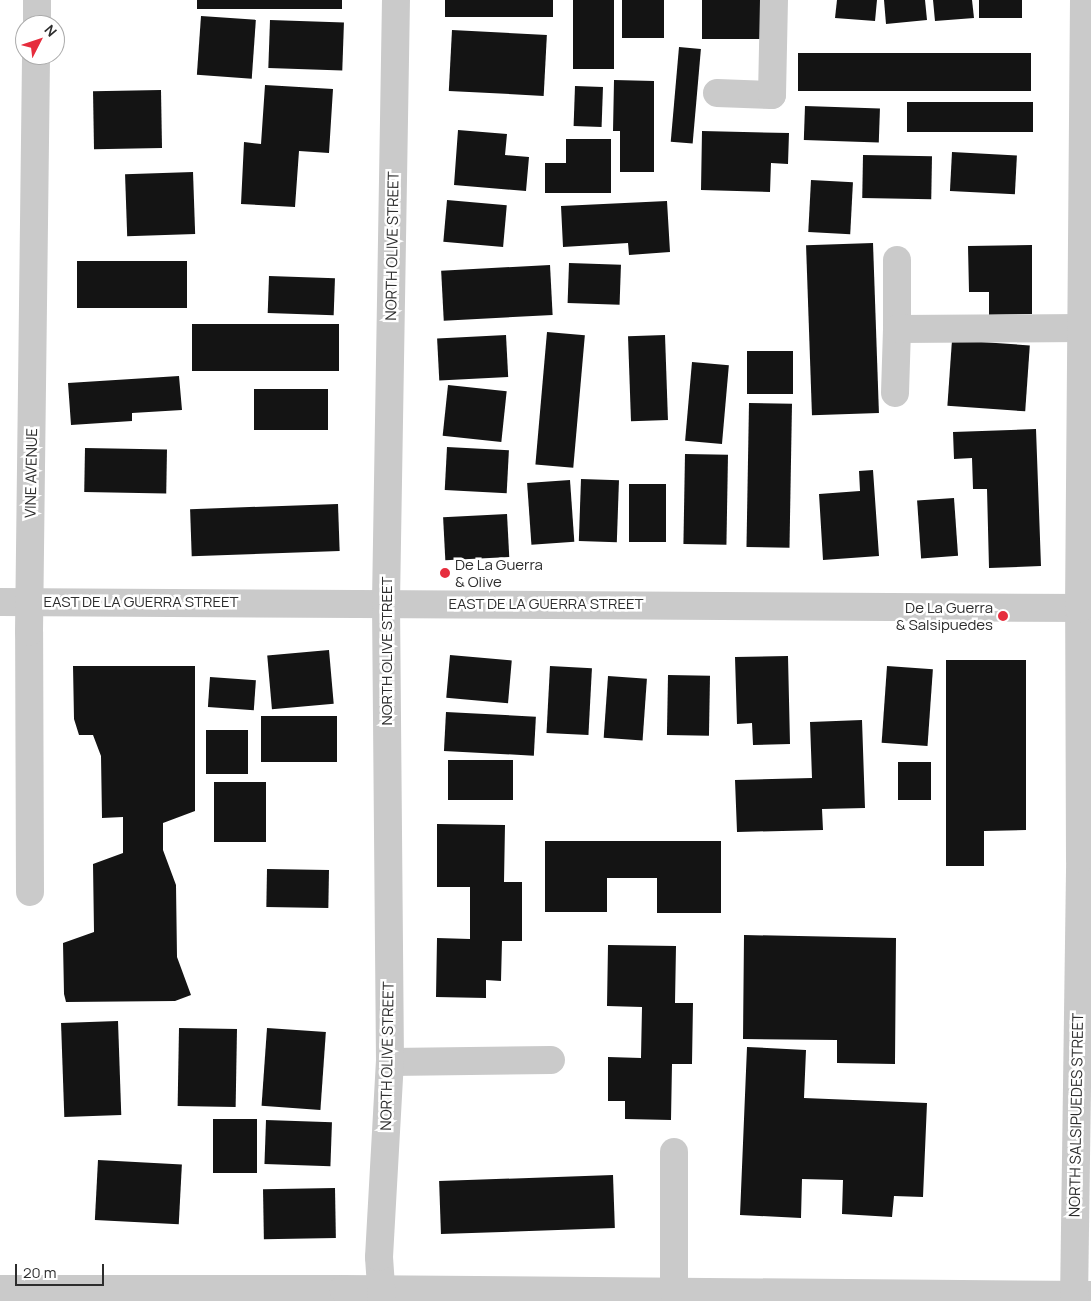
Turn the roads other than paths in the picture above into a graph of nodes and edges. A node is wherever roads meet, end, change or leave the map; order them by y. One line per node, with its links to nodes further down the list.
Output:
1 (37, 0): 5 (street)
2 (396, 0): 14 (street, NORTH OLIVE STREET)
3 (774, 0): 7 (street)
4 (1084, 0): 9 (street, NORTH SALSIPUEDES STREET)
5 (37, 15)
6 (36, 65): 13 (street, VINE AVENUE)
7 (718, 93)
8 (897, 260): 10 (street)
9 (1082, 328): 10 (street); 15 (street, NORTH SALSIPUEDES STREET)
10 (897, 329): 11 (street)
11 (895, 393)
12 (0, 602): 13 (street, EAST DE LA GUERRA STREET)
13 (29, 602): 14 (street, EAST DE LA GUERRA STREET); 17 (street, VINE AVENUE)
14 (386, 602): 15 (street, EAST DE LA GUERRA STREET); 19 (street, NORTH OLIVE STREET)
15 (1085, 609): 16 (street, NORTH SALSIPUEDES STREET)
16 (1085, 859): 26 (street, NORTH SALSIPUEDES STREET)
17 (30, 892)
18 (551, 1060): 19 (street)
19 (390, 1062): 24 (street, NORTH OLIVE STREET)
20 (674, 1152): 22 (street)
21 (0, 1289): 23 (street)
22 (674, 1292): 24 (street); 25 (street)
23 (53, 1295): 24 (street)
24 (382, 1296)
25 (775, 1297): 26 (street)
26 (1080, 1297)

